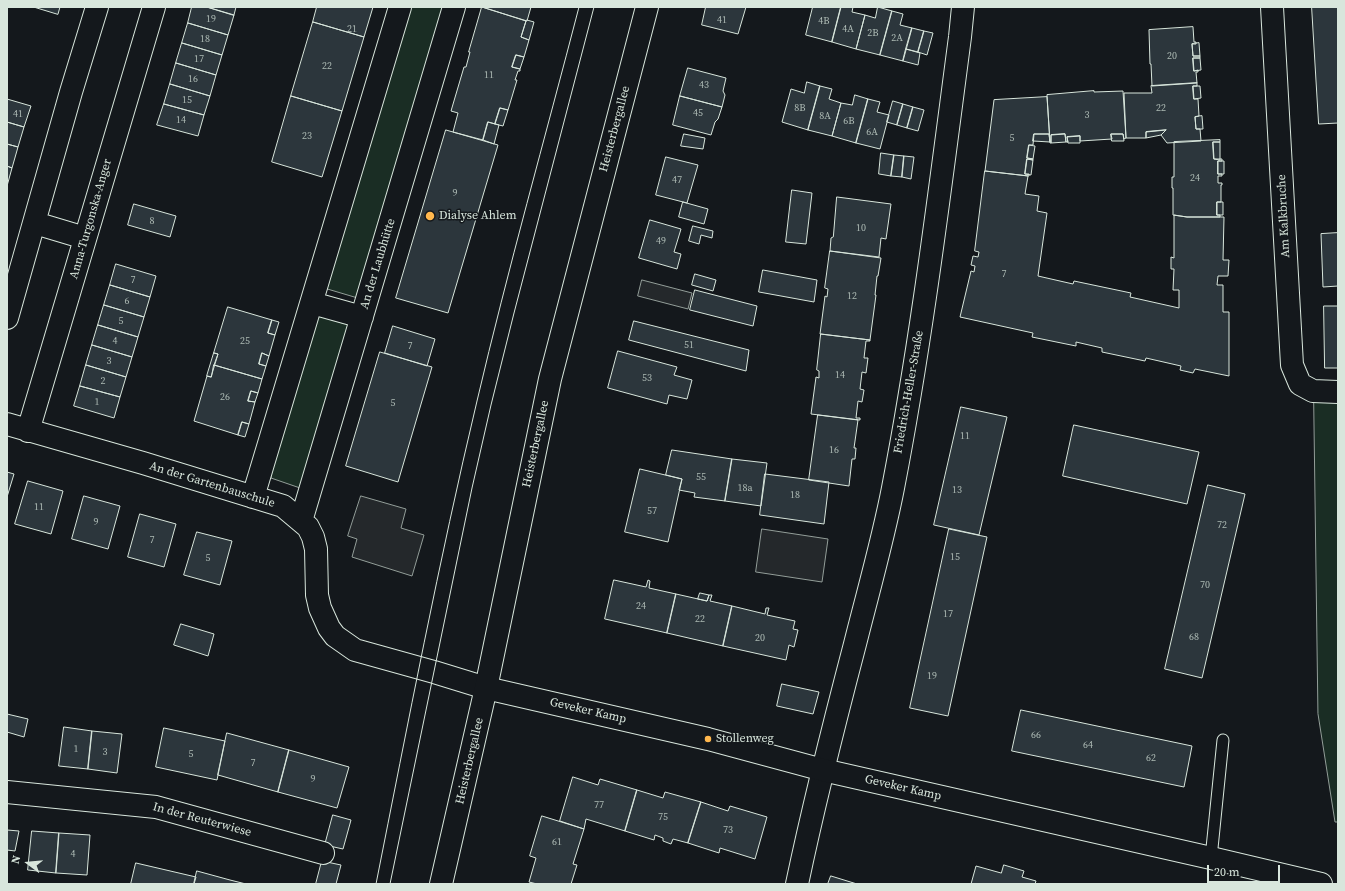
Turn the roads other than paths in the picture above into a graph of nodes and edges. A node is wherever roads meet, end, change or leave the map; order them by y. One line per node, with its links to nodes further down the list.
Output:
1 (97, 7): 8 (street)
2 (154, 7): 9 (street, Anna-Turgonska-Anger)
3 (400, 7): 10 (street)
4 (454, 7): 11 (street, An der Laubhütte)
5 (647, 7): 18 (street, Heisterbergallee)
6 (962, 7): 20 (street, Friedrich-Heller-Straße)
7 (1272, 7): 13 (street, Am Kalkbruche)
8 (35, 223): 9 (street); 12 (street)
9 (85, 238): 15 (street, Anna-Turgonska-Anger)
10 (312, 303): 11 (street); 16 (street)
11 (362, 317): 17 (street, An der Laubhütte)
12 (7, 318)
13 (1338, 392)
14 (7, 424): 15 (street, An der Gartenbauschule)
15 (28, 431): 16 (street, An der Gartenbauschule)
16 (253, 497): 17 (street, An der Gartenbauschule)
17 (301, 521): 18 (street, An der Gartenbauschule)
18 (486, 688): 20 (street, Geveker Kamp); 24 (street, Heisterbergallee)
19 (1223, 740): 23 (lane)
20 (823, 770): 23 (street, Geveker Kamp); 25 (street)
21 (7, 792): 22 (street, In der Reuterwiese)
22 (324, 853)
23 (1211, 858): 26 (street, Geveker Kamp)
24 (442, 884)
25 (797, 884)
26 (1321, 884)

